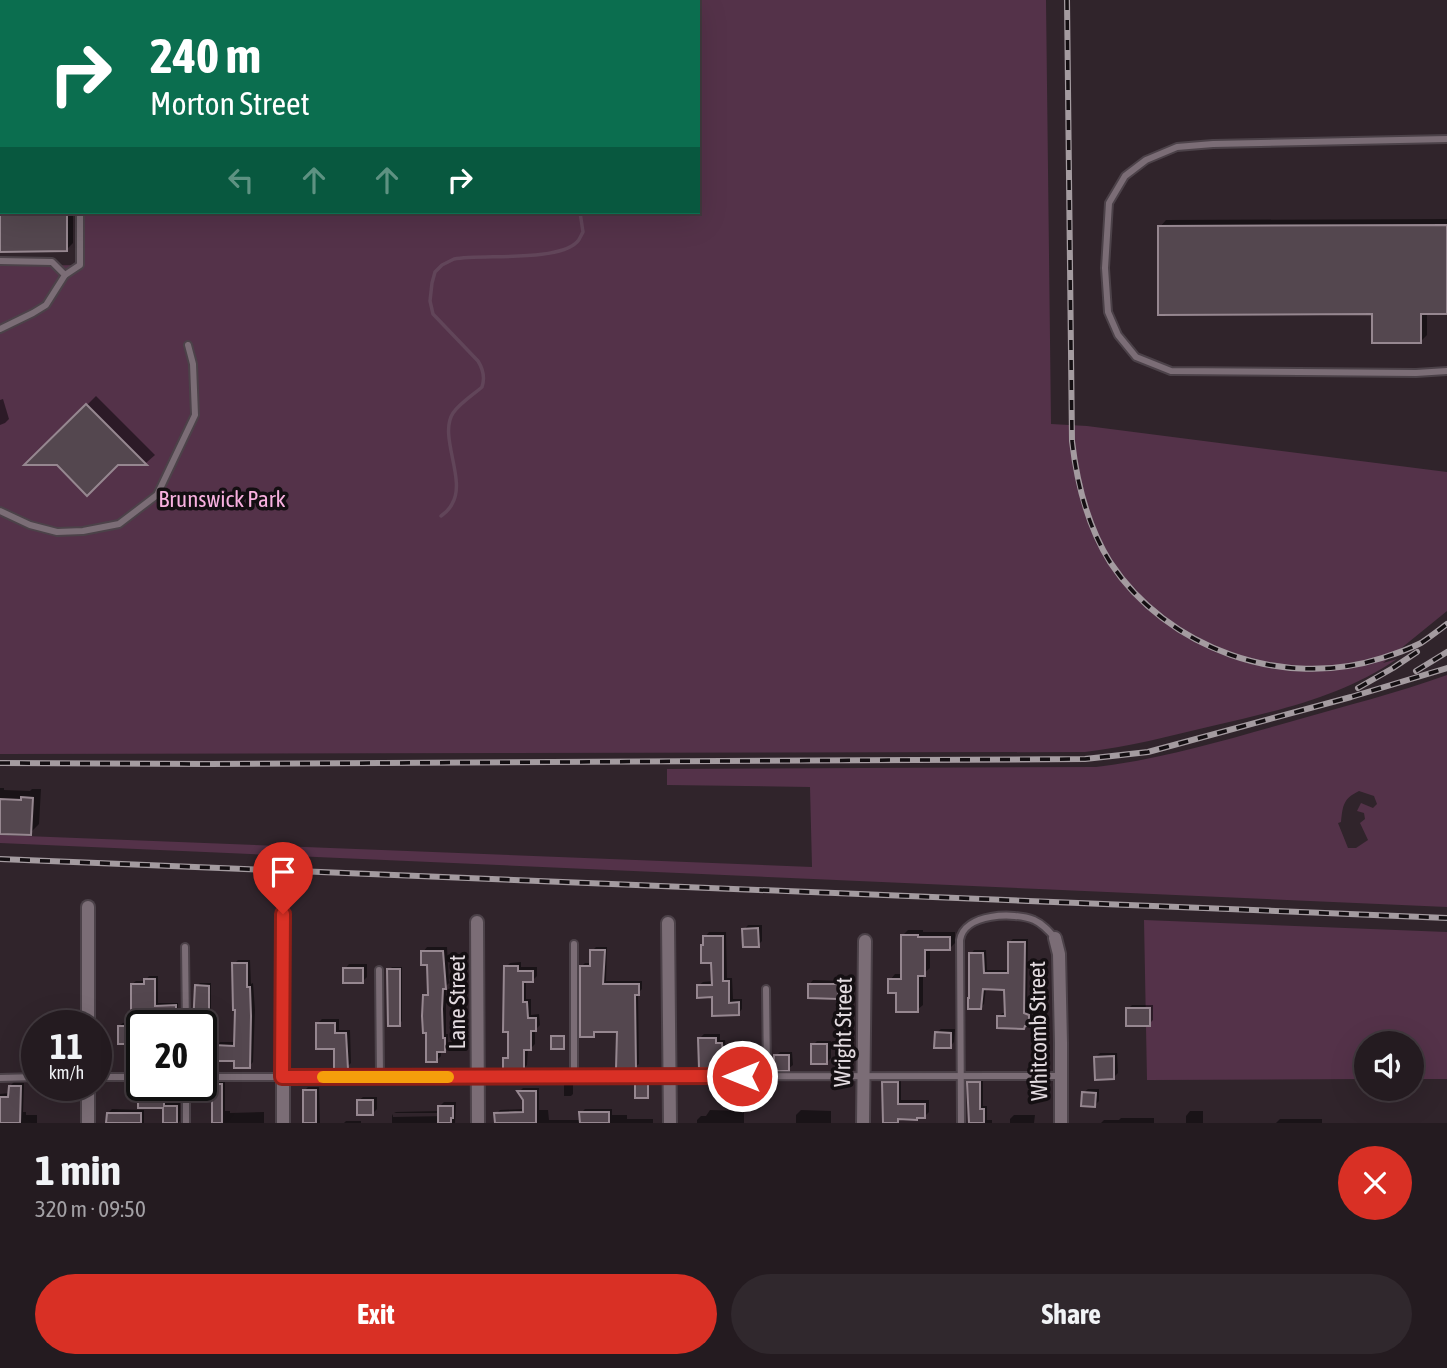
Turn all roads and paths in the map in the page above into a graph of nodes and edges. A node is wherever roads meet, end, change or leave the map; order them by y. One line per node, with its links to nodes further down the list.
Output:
1 (1447, 139): 7 (lane)
2 (80, 214): 4 (lane)
3 (0, 261): 4 (lane)
4 (65, 275): 5 (lane)
5 (0, 329)
6 (188, 345): 8 (lane)
7 (1447, 371)
8 (0, 511)
9 (88, 907): 19 (street)
10 (283, 914): 29 (street)
11 (477, 922): 31 (street, Lane Street)
12 (668, 923): 23 (street)
13 (1055, 939): 21 (lane); 26 (street, Whitcomb Street)
14 (865, 941): 25 (street, Wright Street)
15 (574, 944): 22 (lane)
16 (185, 947): 20 (lane)
17 (379, 970): 30 (lane)
18 (766, 989): 24 (lane)
19 (88, 1010)
20 (186, 1010)
21 (961, 1075): 25 (lane); 26 (lane); 41 (lane)
22 (574, 1076): 23 (lane); 31 (lane)
23 (670, 1076): 24 (lane); 39 (street)
24 (766, 1076): 25 (lane)
25 (863, 1076): 40 (street, Wright Street)
26 (1061, 1076): 42 (street, Whitcomb Street)
27 (21, 1077): 32 (lane)
28 (217, 1077): 29 (lane)
29 (282, 1077): 30 (lane); 37 (street)
30 (380, 1077): 31 (lane)
31 (478, 1077): 38 (street, Lane Street)
32 (0, 1078)
33 (88, 1101): 35 (street)
34 (187, 1101): 36 (lane)
35 (88, 1123)
36 (186, 1123)
37 (283, 1123)
38 (478, 1123)
39 (670, 1123)
40 (863, 1123)
41 (961, 1123)
42 (1060, 1123)

